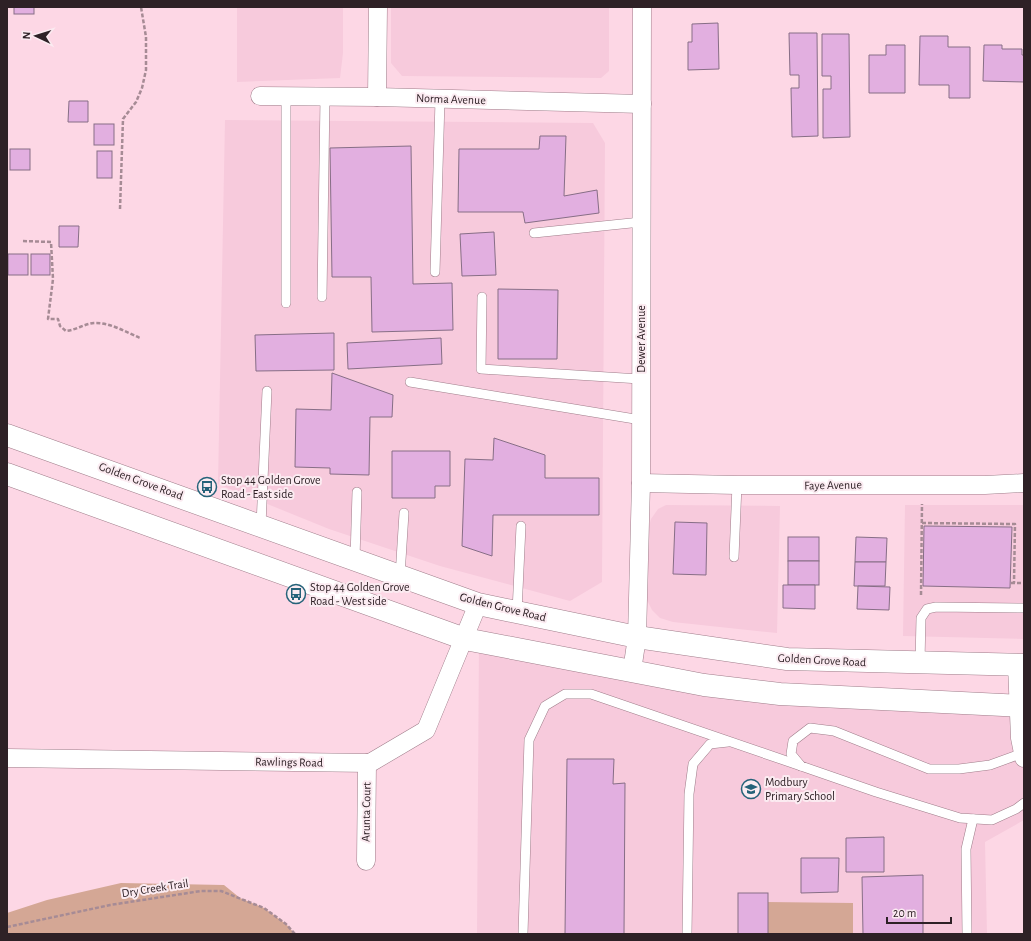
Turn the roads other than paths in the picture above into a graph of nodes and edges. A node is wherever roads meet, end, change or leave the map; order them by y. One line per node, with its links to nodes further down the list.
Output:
1 (378, 7): 6 (street)
2 (642, 7): 8 (street, Dewer Avenue)
3 (260, 96): 4 (street, Norma Avenue)
4 (286, 97): 5 (street, Norma Avenue); 14 (lane)
5 (325, 97): 6 (street, Norma Avenue); 13 (lane)
6 (377, 97): 7 (street, Norma Avenue)
7 (440, 100): 8 (street, Norma Avenue); 11 (lane)
8 (642, 104): 9 (street, Dewer Avenue)
9 (641, 222): 10 (lane); 15 (street, Dewer Avenue)
10 (534, 233)
11 (435, 272)
12 (482, 296): 15 (lane)
13 (322, 297)
14 (286, 303)
15 (640, 379): 18 (street, Dewer Avenue)
16 (410, 382): 18 (lane)
17 (267, 391): 26 (lane)
18 (642, 420): 22 (street, Dewer Avenue)
19 (7, 434): 26 (main road, Golden Grove Road)
20 (7, 474): 35 (main road)
21 (1024, 483): 23 (street, Faye Avenue)
22 (641, 484): 23 (street, Faye Avenue); 34 (street, Dewer Avenue)
23 (737, 486): 28 (lane)
24 (357, 492): 29 (lane)
25 (404, 513): 30 (lane)
26 (261, 525): 29 (main road, Golden Grove Road)
27 (521, 526): 33 (lane)
28 (734, 557)
29 (355, 559): 30 (main road, Golden Grove Road)
30 (400, 576): 31 (main road, Golden Grove Road)
31 (478, 604): 33 (main road, Golden Grove Road); 35 (street, Rawlings Road)
32 (1024, 608): 36 (lane)
33 (517, 612): 34 (main road, Golden Grove Road)
34 (637, 637): 36 (main road, Golden Grove Road); 38 (street, Dewer Avenue)
35 (465, 639): 38 (main road); 43 (street, Rawlings Road)
36 (920, 664): 37 (main road, Golden Grove Road)
37 (1021, 665): 39 (street)
38 (632, 671): 39 (main road)
39 (1021, 706): 41 (street)
40 (731, 742): 44 (lane); 48 (lane); 49 (lane)
41 (1024, 755): 44 (lane)
42 (7, 758): 43 (street, Rawlings Road)
43 (367, 763): 47 (street, Arunta Court)
44 (801, 766): 46 (lane)
45 (1024, 803): 46 (lane)
46 (973, 819): 50 (lane)
47 (366, 861)
48 (524, 934)
49 (687, 934)
50 (967, 934)

